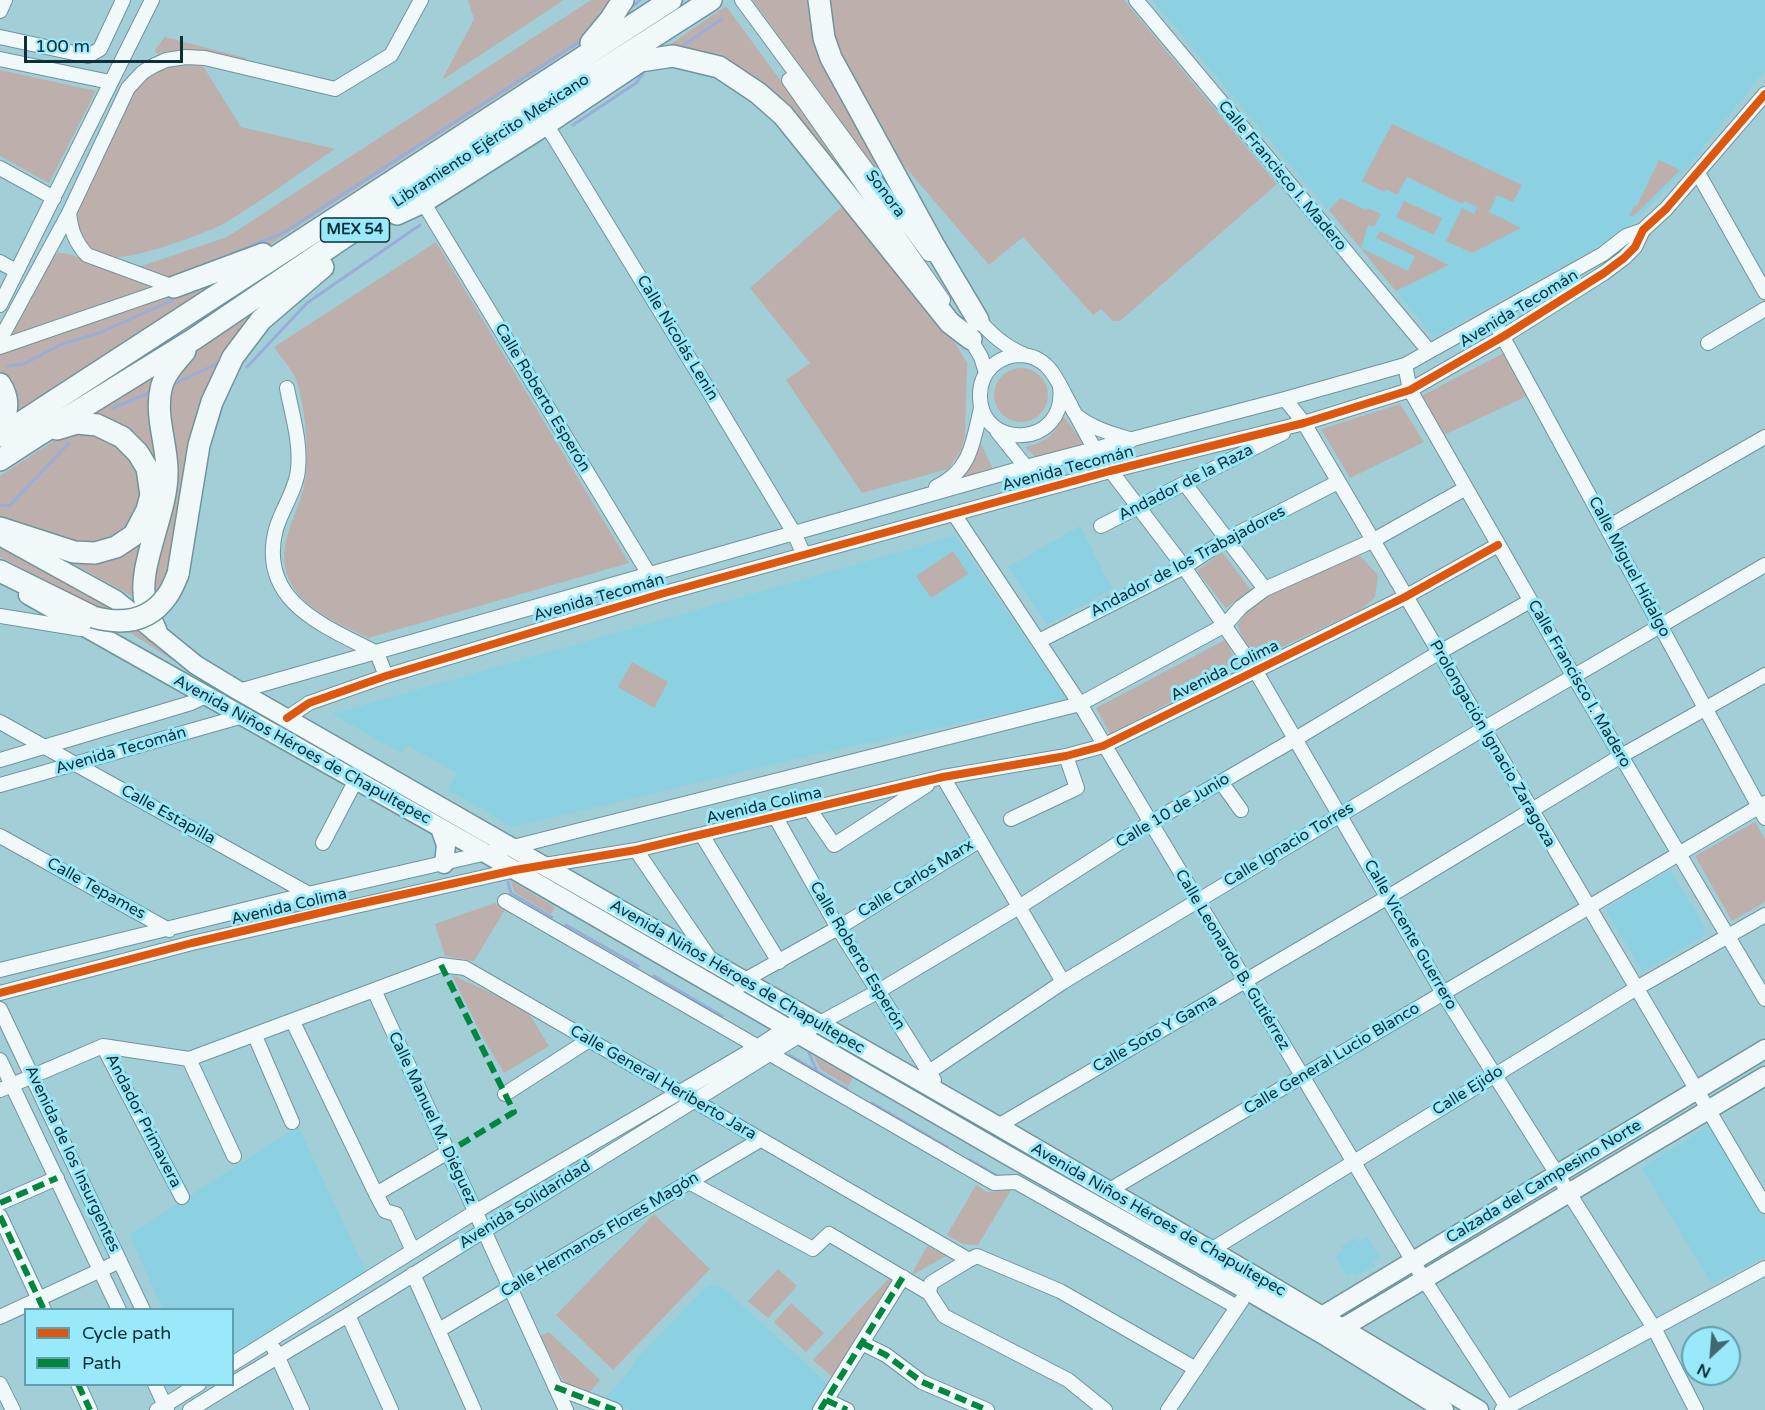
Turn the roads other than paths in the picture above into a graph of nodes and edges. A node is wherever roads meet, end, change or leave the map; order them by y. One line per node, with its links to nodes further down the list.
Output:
1 (5, 0): 12 (street)
2 (123, 0): 14 (street)
3 (152, 0): 18 (street)
4 (421, 0): 25 (street)
5 (623, 0): 17 (highway)
6 (671, 0): 17 (highway, Libramiento Ejército Mexicano / MEX 54)
7 (732, 0): 13 (street)
8 (741, 0): 13 (street)
9 (819, 0): 38 (highway)
10 (1136, 0): 44 (street, Calle Francisco I. Madero)
11 (706, 3): 16 (highway); 28 (highway, Libramiento Ejército Mexicano / MEX 54)
12 (0, 11)
13 (752, 22): 38 (street, Sonora); 38 (street, Sonora)
14 (0, 37)
15 (0, 59): 18 (street)
16 (640, 61): 20 (highway); 38 (highway)
17 (562, 69): 27 (highway, Libramiento Ejército Mexicano / MEX 54)
18 (110, 82): 23 (street)
19 (1763, 102): 22 (street, Avenida Tecomán)
20 (546, 124): 24 (highway); 76 (street, Calle Nicolás Lenin)
21 (0, 168): 23 (street)
22 (1698, 173): 26 (street, Avenida Tecomán); 34 (street)
23 (54, 198): 32 (street)
24 (423, 202): 28 (highway); 85 (street, Calle Roberto Esperón); 92 (highway, bridge)
25 (69, 213): 29 (street); 30 (street)
26 (1643, 230): 37 (street, Avenida Tecomán); 39 (street, Avenida Tecomán)
27 (316, 231): 33 (highway); 58 (highway, Libramiento Ejército Mexicano / MEX 54)
28 (339, 241): 40 (highway, Libramiento Ejército Mexicano / MEX 54)
29 (53, 243): 30 (street); 41 (street)
30 (87, 255): 33 (street)
31 (0, 262): 32 (street)
32 (16, 271): 35 (street)
33 (174, 287): 43 (street)
34 (1765, 292)
35 (0, 305)
36 (1765, 309): 42 (street)
37 (1492, 317): 39 (street, Calle Miguel Hidalgo); 44 (street, Avenida Tecomán)
38 (975, 330): 45 (street, Sonora); 47 (street, Sonora)
39 (1504, 336): 51 (street, Avenida Tecomán); 74 (street, Calle Miguel Hidalgo)
40 (194, 339): 59 (highway, Libramiento Ejército Mexicano / MEX 54); 95 (highway)
41 (0, 340)
42 (1708, 343)
43 (0, 347)
44 (1429, 351): 46 (street, Avenida Tecomán)
45 (1025, 355): 47 (street); 49 (street, Sonora)
46 (1405, 365): 51 (street, Calle Francisco I. Madero); 52 (street, Avenida Tecomán)
47 (986, 373): 53 (street)
48 (0, 384): 56 (highway)
49 (1060, 386): 54 (street, Sonora); 57 (street)
50 (287, 388): 97 (street)
51 (1410, 390): 55 (street, Avenida Tecomán); 69 (street, Calle Francisco I. Madero)
52 (1285, 399): 55 (street, Prolongación Ignacio Zaragoza); 61 (street, Avenida Tecomán)
53 (981, 408): 57 (street); 70 (street)
54 (1076, 415): 61 (street); 62 (street, Calle Vicente Guerrero)
55 (1304, 423): 65 (street, Avenida Tecomán); 66 (street, Prolongación Ignacio Zaragoza); 67 (street, Andador de la Raza)
56 (0, 425)
57 (994, 427): 64 (street)
58 (0, 436)
59 (37, 436): 63 (highway, Libramiento Ejército Mexicano / MEX 54); 75 (highway)
60 (1765, 437): 74 (street)
61 (1132, 440): 62 (street, Avenida Tecomán)
62 (1095, 450): 64 (street, Avenida Tecomán); 65 (street, Calle Vicente Guerrero)
63 (0, 460)
64 (1026, 467): 68 (street); 70 (street, Avenida Tecomán)
65 (1110, 471): 68 (street, Avenida Tecomán); 71 (street, Calle Vicente Guerrero)
66 (1338, 482): 78 (street, Andador de los Trabajadores); 79 (street, Prolongación Ignacio Zaragoza)
67 (1185, 483): 71 (street, Andador de la Raza); 78 (street)
68 (1056, 486): 72 (street, Avenida Tecomán)
69 (1466, 488): 79 (street, Avenida Colima); 80 (street, Calle Francisco I. Madero)
70 (901, 503): 76 (street, Avenida Tecomán)
71 (1138, 507): 73 (street, Andador de la Raza); 83 (street, Calle Vicente Guerrero)
72 (954, 513): 81 (street, Avenida Tecomán); 96 (street, Calle Leonardo B. Gutiérrez)
73 (1101, 526)
74 (1608, 527): 93 (street, Calle Miguel Hidalgo)
75 (0, 528)
76 (794, 533): 81 (street, Calle Nicolás Lenin); 85 (street, Avenida Tecomán)
77 (0, 536): 95 (main road, Avenida Niños Héroes de Chapultepec)
78 (1227, 539): 83 (street, Andador de los Trabajadores); 87 (street)
79 (1372, 541): 87 (street, Avenida Colima); 89 (street, Prolongación Ignacio Zaragoza)
80 (1498, 544): 89 (street, Avenida Colima); 90 (street, Calle Francisco I. Madero)
81 (804, 555): 88 (street, Avenida Tecomán)
82 (1765, 565): 93 (street, Calle Ignacio Torres)
83 (1184, 567): 94 (street, Calle Vicente Guerrero); 96 (street, Andador de los Trabajadores)
84 (0, 571): 92 (highway)
85 (650, 574): 88 (street, Calle Roberto Esperón); 97 (street, Avenida Tecomán)
86 (0, 579): 92 (main road, Avenida Niños Héroes de Chapultepec)
87 (1265, 589): 94 (street, Avenida Colima)
88 (660, 594): 102 (street, Avenida Tecomán)
89 (1406, 597): 98 (street, Prolongación Ignacio Zaragoza); 99 (street, Avenida Colima)
90 (1530, 601): 98 (street, Calle 10 de Junio); 100 (street, Calle Francisco I. Madero)
91 (0, 616): 92 (street)
92 (92, 624): 104 (main road, Avenida Niños Héroes de Chapultepec)
93 (1660, 625): 100 (street, Calle Ignacio Torres); 106 (street, Calle Miguel Hidalgo)
94 (1225, 626): 99 (street, Calle Vicente Guerrero); 105 (street, Avenida Colima)
95 (156, 631): 103 (main road, Avenida Niños Héroes de Chapultepec)
96 (1039, 641): 105 (street, Calle Leonardo B. Gutiérrez)
97 (377, 653): 102 (street); 103 (street, Avenida Tecomán)
98 (1438, 653): 110 (street, Prolongación Ignacio Zaragoza); 111 (street, Calle 10 de Junio)
99 (1256, 670): 111 (street, Calle Vicente Guerrero); 112 (street, Avenida Colima)
100 (1573, 675): 110 (street, Calle Ignacio Torres); 115 (street, Calle Francisco I. Madero)
101 (1765, 675): 106 (street, Calle Soto Y Gama)
102 (386, 676): 108 (street, Avenida Tecomán)
103 (239, 691): 108 (main road, Avenida Niños Héroes de Chapultepec)
104 (206, 696): 107 (main road, Avenida Niños Héroes de Chapultepec); 113 (street, Avenida Tecomán)
105 (1080, 704): 112 (street, Calle Leonardo B. Gutiérrez); 135 (street, Avenida Colima)
106 (1706, 708): 115 (street, Calle Soto Y Gama); 122 (street, Calle Miguel Hidalgo)
107 (243, 716): 117 (street, Avenida Tecomán); 119 (main road, Avenida Niños Héroes de Chapultepec)
108 (287, 718): 135 (main road, Avenida Niños Héroes de Chapultepec)
109 (0, 722): 113 (street, Calle Estapilla)
110 (1483, 729): 125 (street, Prolongación Ignacio Zaragoza); 126 (street, Calle Ignacio Torres)
111 (1296, 738): 120 (street, Calle 10 de Junio); 126 (street, Calle Vicente Guerrero)
112 (1103, 746): 114 (street, Avenida Colima); 129 (street, Calle Leonardo B. Gutiérrez)
113 (45, 747): 116 (street, Avenida Tecomán); 117 (street, Calle Estapilla)
114 (1066, 756): 118 (street, Avenida Colima); 128 (street)
115 (1621, 756): 125 (street, Calle Soto Y Gama); 137 (street, Calle Francisco I. Madero)
116 (0, 760)
117 (77, 764): 121 (street, Avenida Tecomán); 142 (street, Calle Estapilla)
118 (941, 778): 123 (street, Avenida Colima); 123 (street); 133 (street)
119 (356, 780): 130 (main road, Avenida Niños Héroes de Chapultepec); 134 (street)
120 (1221, 782): 124 (street); 129 (street, Calle 10 de Junio)
121 (0, 785)
122 (1763, 809): 137 (street, Calle General Lucio Blanco)
123 (810, 810): 127 (street, Avenida Colima)
124 (1241, 810)
125 (1530, 810): 143 (street, Calle Soto Y Gama); 147 (street, Prolongación Ignacio Zaragoza)
126 (1339, 815): 143 (street, Calle Vicente Guerrero); 145 (street, Calle Ignacio Torres)
127 (776, 818): 131 (street, Avenida Colima); 150 (street, Calle Roberto Esperón)
128 (1011, 819)
129 (1150, 824): 145 (street, Calle Leonardo B. Gutiérrez); 146 (street, Calle 10 de Junio)
130 (440, 828): 138 (main road, Avenida Niños Héroes de Chapultepec); 139 (main road)
131 (702, 835): 136 (street, Avenida Colima); 154 (street)
132 (0, 836): 151 (street, Calle Tepames)
133 (980, 840): 146 (street); 150 (street, Calle Carlos Marx)
134 (323, 843)
135 (513, 848): 138 (street, Avenida Colima); 140 (main road, Avenida Niños Héroes de Chapultepec)
136 (636, 850): 140 (street, Avenida Colima); 155 (street)
137 (1680, 853): 147 (street, Calle General Lucio Blanco); 152 (street, Calle Francisco I. Madero)
138 (486, 854): 139 (street, Avenida Colima); 141 (main road, Avenida Niños Héroes de Chapultepec)
139 (444, 864): 142 (street, Avenida Colima)
140 (543, 865): 141 (street, Avenida Colima); 155 (main road, Avenida Niños Héroes de Chapultepec)
141 (515, 870): 148 (street, Avenida Colima); 157 (main road, Avenida Niños Héroes de Chapultepec)
142 (308, 894): 148 (street, Calle Estapilla); 151 (street, Avenida Colima)
143 (1389, 897): 159 (street, Calle Soto Y Gama); 165 (street, Calle Vicente Guerrero)
144 (504, 901): 175 (street)
145 (1197, 901): 159 (street, Calle Leonardo B. Gutiérrez); 160 (street, Calle Ignacio Torres)
146 (1019, 908): 160 (street); 163 (street, Calle 10 de Junio)
147 (1588, 908): 161 (street, Prolongación Ignacio Zaragoza); 165 (street, Calle General Lucio Blanco)
148 (336, 909): 153 (street, Avenida Colima)
149 (1765, 915): 152 (street, Calle Ejido)
150 (838, 928): 154 (street, Calle Carlos Marx); 163 (street, Calle Roberto Esperón)
151 (167, 929): 153 (street, Calle Tepames); 156 (street, Avenida Colima)
152 (1728, 936): 161 (street, Calle Ejido); 167 (street, Calle Francisco I. Madero)
153 (192, 943): 164 (street, Avenida Colima)
154 (779, 962): 158 (street, Calle Carlos Marx)
155 (713, 964): 157 (street); 158 (main road, Avenida Niños Héroes de Chapultepec)
156 (0, 970)
157 (704, 981): 166 (main road, Avenida Niños Héroes de Chapultepec)
158 (743, 981): 166 (street); 169 (main road, Avenida Niños Héroes de Chapultepec)
159 (1245, 981): 184 (street, Calle Leonardo B. Gutiérrez); 192 (street, Calle Soto Y Gama)
160 (1063, 982): 181 (street, Calle Ignacio Torres)
161 (1635, 988): 182 (street, Calle Ejido); 186 (street, Prolongación Ignacio Zaragoza)
162 (374, 990): 170 (street, Calle General Heriberto Jara); 173 (street, Calle General Heriberto Jara); 194 (street, Calle Manuel M. Diéguez)
163 (878, 992): 169 (street, Calle 10 de Junio); 181 (street, Calle Roberto Esperón)
164 (0, 993)
165 (1443, 993): 182 (street, Calle Vicente Guerrero); 184 (street, Calle General Lucio Blanco)
166 (734, 997): 171 (main road, Avenida Niños Héroes de Chapultepec)
167 (1765, 999)
168 (0, 1009): 180 (street, Avenida de los Insurgentes)
169 (811, 1020): 171 (street, Avenida Solidaridad); 181 (main road, Avenida Niños Héroes de Chapultepec)
170 (293, 1022): 172 (street, Calle General Heriberto Jara); 202 (street)
171 (794, 1032): 175 (street, Avenida Solidaridad); 177 (street, Avenida Solidaridad); 223 (main road, Avenida Niños Héroes de Chapultepec)
172 (255, 1035): 178 (street, Calle General Heriberto Jara); 191 (street)
173 (590, 1040): 187 (street, Calle General Heriberto Jara); 188 (street)
174 (104, 1046): 178 (street, Calle General Heriberto Jara); 180 (street); 204 (street, Andador Primavera)
175 (758, 1047): 177 (street); 187 (street, Avenida Solidaridad)
176 (1765, 1049): 186 (main road, Calzada del Campesino Norte)
177 (771, 1054): 189 (street, Avenida Solidaridad); 227 (street)
178 (189, 1059): 195 (street)
179 (0, 1060): 185 (street, Avenida de los Insurgentes)
180 (32, 1076): 185 (street); 216 (street, Avenida de los Insurgentes)
181 (923, 1076): 192 (main road, Avenida Niños Héroes de Chapultepec)
182 (1494, 1076): 196 (street, Calle Ejido); 197 (street, Calle Vicente Guerrero)
183 (1765, 1076): 190 (main road, Calzada del Campesino Norte)
184 (1302, 1077): 196 (street, Calle Leonardo B. Gutiérrez); 200 (street, Calle General Lucio Blanco)
185 (6, 1087): 198 (street, Avenida de los Insurgentes)
186 (1696, 1091): 190 (street, Prolongación Ignacio Zaragoza); 197 (main road, Calzada del Campesino Norte)
187 (679, 1092): 189 (street, Calle General Heriberto Jara); 207 (street, Avenida Solidaridad)
188 (505, 1094)
189 (694, 1101): 193 (street, Calle General Heriberto Jara); 211 (street, Avenida Solidaridad)
190 (1707, 1110): 201 (main road, Calzada del Campesino Norte); 206 (street, Prolongación Ignacio Zaragoza)
191 (292, 1122)
192 (998, 1126): 200 (main road, Avenida Niños Héroes de Chapultepec)
193 (760, 1140): 199 (street, Calle Hermanos Flores Magón); 215 (street, Calle General Heriberto Jara)
194 (448, 1152): 202 (street); 207 (street, Calle Manuel M. Diéguez)
195 (234, 1156)
196 (1354, 1162): 213 (street, Calle Ejido); 217 (street, Calle Leonardo B. Gutiérrez)
197 (1556, 1175): 201 (street, Calle Vicente Guerrero); 203 (main road, Calzada del Campesino Norte)
198 (57, 1178): 205 (street); 219 (street, Avenida de los Insurgentes)
199 (689, 1182): 221 (street); 224 (street, Calle Hermanos Flores Magón)
200 (1108, 1191): 213 (main road, Avenida Niños Héroes de Chapultepec)
201 (1567, 1192): 208 (main road, Calzada del Campesino Norte); 234 (street, Calle Vicente Guerrero)
202 (376, 1194): 214 (street)
203 (1521, 1196): 208 (main road); 210 (main road, Calzada del Campesino Norte)
204 (182, 1197)
205 (0, 1203)
206 (1765, 1206)
207 (475, 1212): 211 (street, Calle Manuel M. Diéguez); 214 (street, Avenida Solidaridad)
208 (1531, 1214): 212 (main road, Calzada del Campesino Norte)
209 (0, 1216): 226 (street)
210 (1487, 1216): 212 (main road); 217 (main road, Calzada del Campesino Norte)
211 (484, 1230): 220 (street, Avenida Solidaridad); 224 (street, Calle Manuel M. Diéguez)
212 (1498, 1234): 222 (main road, Calzada del Campesino Norte)
213 (1211, 1250): 223 (main road, Avenida Niños Héroes de Chapultepec)
214 (413, 1251): 237 (street, Avenida Solidaridad)
215 (969, 1260): 225 (street); 241 (street, Calle General Heriberto Jara)
216 (120, 1261): 219 (street); 229 (street, Avenida de los Insurgentes)
217 (1413, 1261): 222 (street, Calle Leonardo B. Gutiérrez); 232 (main road, Calzada del Campesino Norte)
218 (1765, 1268): 234 (street)
219 (100, 1270): 226 (street); 228 (street, Avenida de los Insurgentes)
220 (413, 1274): 231 (street, Avenida Solidaridad); 235 (street)
221 (903, 1277): 225 (street); 238 (street)
222 (1424, 1278): 236 (main road, Calzada del Campesino Norte); 251 (street, Calle Leonardo B. Gutiérrez)
223 (1253, 1284): 227 (street); 232 (main road, Avenida Niños Héroes de Chapultepec); 236 (main road, Avenida Niños Héroes de Chapultepec)
224 (510, 1288): 235 (street, Calle Hermanos Flores Magón); 247 (street, Calle Manuel M. Diéguez)
225 (929, 1293): 262 (street)
226 (41, 1304)
227 (1237, 1307): 241 (street)
228 (118, 1308)
229 (142, 1308)
230 (24, 1309): 233 (street)
231 (348, 1315): 239 (street, Avenida Solidaridad); 256 (street)
232 (1322, 1316): 236 (main road, Avenida Niños Héroes de Chapultepec)
233 (0, 1317)
234 (1654, 1328): 251 (street); 266 (street, Calle Vicente Guerrero)
235 (439, 1330): 257 (street)
236 (1334, 1332): 264 (main road, Avenida Niños Héroes de Chapultepec); 265 (main road, Avenida Niños Héroes de Chapultepec)
237 (270, 1341): 239 (street); 240 (street, Avenida Solidaridad)
238 (862, 1343): 249 (street); 261 (street)
239 (277, 1357): 242 (street, Avenida Solidaridad); 255 (street)
240 (234, 1363)
241 (1196, 1369): 263 (street)
242 (234, 1383)
243 (0, 1384): 252 (street)
244 (79, 1386): 253 (street)
245 (156, 1386): 250 (street)
246 (229, 1386): 254 (street, Avenida Solidaridad)
247 (555, 1387): 258 (street, Calle Manuel M. Diéguez); 259 (street)
248 (181, 1389): 250 (street); 254 (street)
249 (823, 1405): 260 (street)
250 (163, 1408)
251 (1504, 1409)
252 (13, 1410)
253 (90, 1410)
254 (191, 1410)
255 (302, 1410)
256 (391, 1410)
257 (474, 1410)
258 (566, 1410)
259 (615, 1410)
260 (847, 1410)
261 (987, 1410)
262 (1105, 1410)
263 (1168, 1410)
264 (1444, 1410)
265 (1479, 1410)
266 (1696, 1410)

